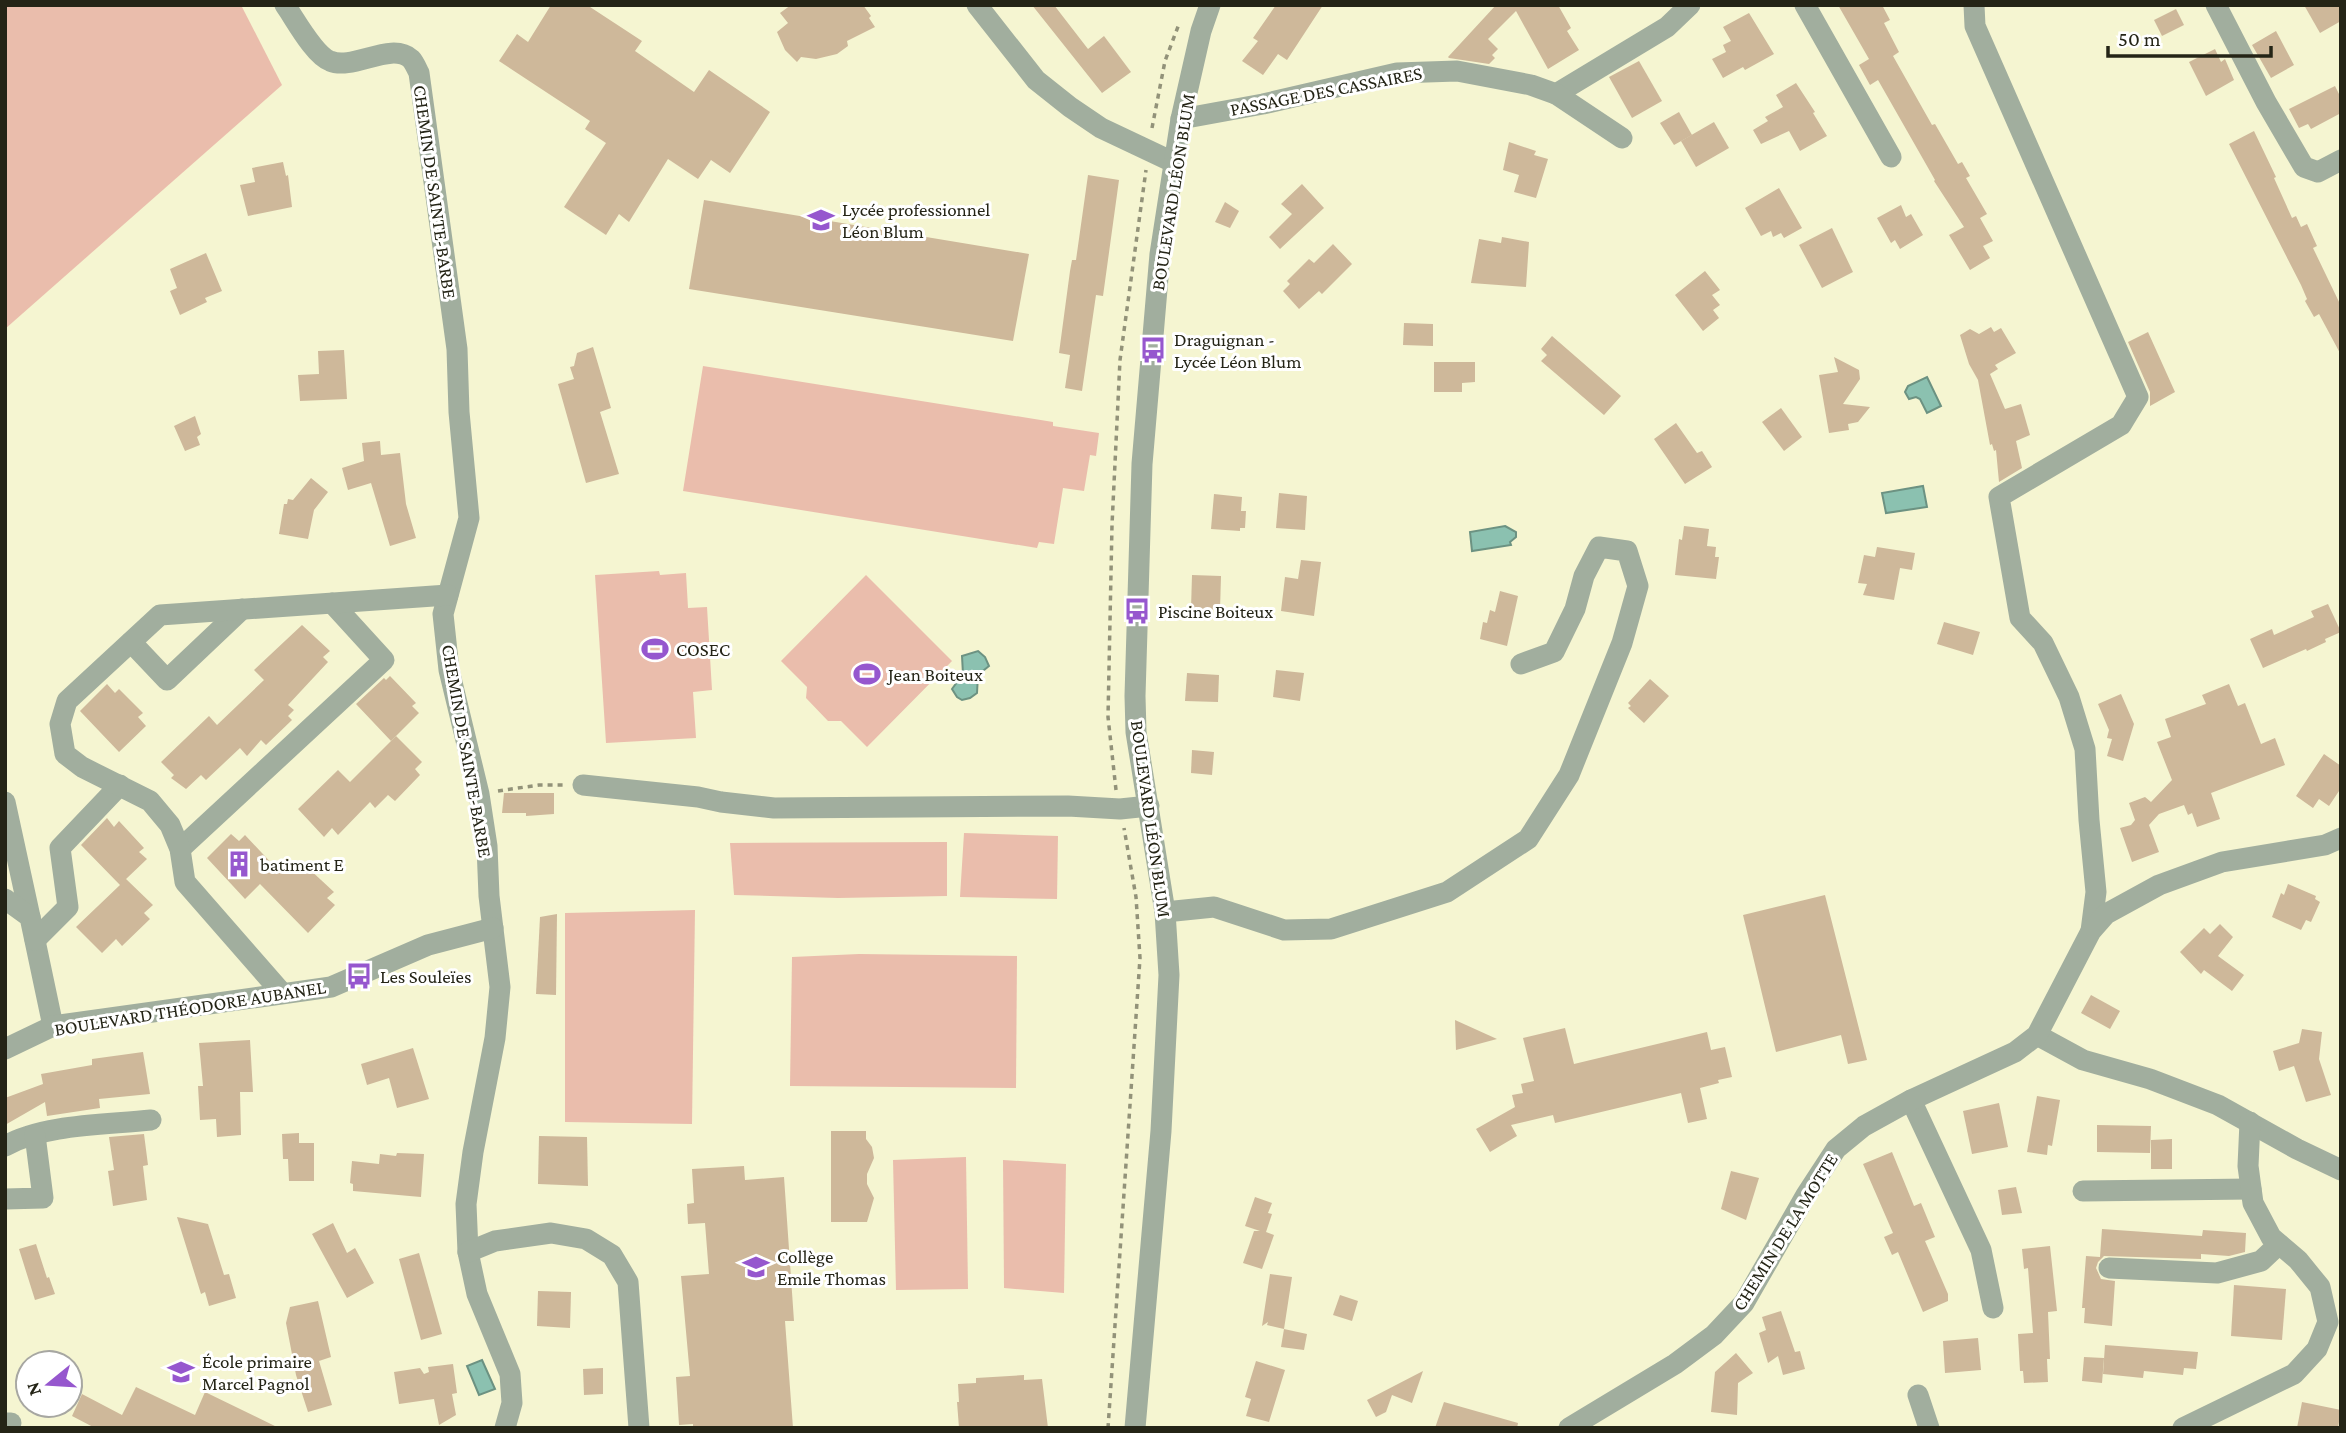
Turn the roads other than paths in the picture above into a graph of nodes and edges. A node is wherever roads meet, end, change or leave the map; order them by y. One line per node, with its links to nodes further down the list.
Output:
1 (285, 5): 14 (street, CHEMIN DE SAINTE-BARBE)
2 (977, 5): 13 (street)
3 (1210, 5): 9 (street, BOULEVARD LÉON BLUM)
4 (1690, 5): 8 (street)
5 (1805, 5): 11 (street)
6 (1974, 5): 29 (street)
7 (2216, 5): 12 (street)
8 (1556, 94): 9 (street, PASSAGE DES CASSAIRES); 10 (street, PASSAGE DES CASSAIRES)
9 (1181, 119): 13 (street, BOULEVARD LÉON BLUM)
10 (1622, 138)
11 (1891, 157)
12 (2341, 160)
13 (1175, 163): 22 (street, BOULEVARD LÉON BLUM)
14 (448, 595): 15 (street); 28 (street, CHEMIN DE SAINTE-BARBE)
15 (332, 603): 16 (street); 24 (street)
16 (242, 609): 17 (street); 17 (street)
17 (131, 642): 19 (street)
18 (1521, 664): 26 (street)
19 (120, 785): 24 (street); 30 (street)
20 (583, 785): 22 (street)
21 (5, 802): 27 (street)
22 (1149, 806): 26 (street, BOULEVARD LÉON BLUM)
23 (2341, 838): 29 (street, CHEMIN DE LA MOTTE)
24 (180, 849): 31 (street)
25 (5, 899): 27 (street)
26 (1165, 912): 51 (street, BOULEVARD LÉON BLUM)
27 (30, 917): 30 (street)
28 (493, 928): 31 (street, BOULEVARD THÉODORE AUBANEL); 45 (street, CHEMIN DE SAINTE-BARBE)
29 (2091, 931): 33 (street, CHEMIN DE LA MOTTE)
30 (35, 940): 32 (street)
31 (282, 993): 32 (street, BOULEVARD THÉODORE AUBANEL)
32 (52, 1027): 34 (street, BOULEVARD THÉODORE AUBANEL)
33 (2037, 1035): 35 (street, CHEMIN DE LA MOTTE); 37 (street)
34 (5, 1049)
35 (1911, 1100): 47 (street); 52 (street, CHEMIN DE LA MOTTE)
36 (151, 1120): 38 (street)
37 (2250, 1122): 40 (street); 41 (street)
38 (35, 1135): 39 (street); 43 (street)
39 (5, 1146)
40 (2341, 1170)
41 (2251, 1189): 42 (street); 44 (street)
42 (2083, 1191)
43 (5, 1199)
44 (2279, 1244): 46 (street); 54 (street)
45 (468, 1252): 49 (street, CHEMIN DE SAINTE-BARBE); 50 (street)
46 (2109, 1268)
47 (1993, 1308)
48 (1918, 1395): 53 (street)
49 (505, 1428)
50 (639, 1428)
51 (1135, 1428)
52 (1569, 1428)
53 (1929, 1428)
54 (2183, 1428)

